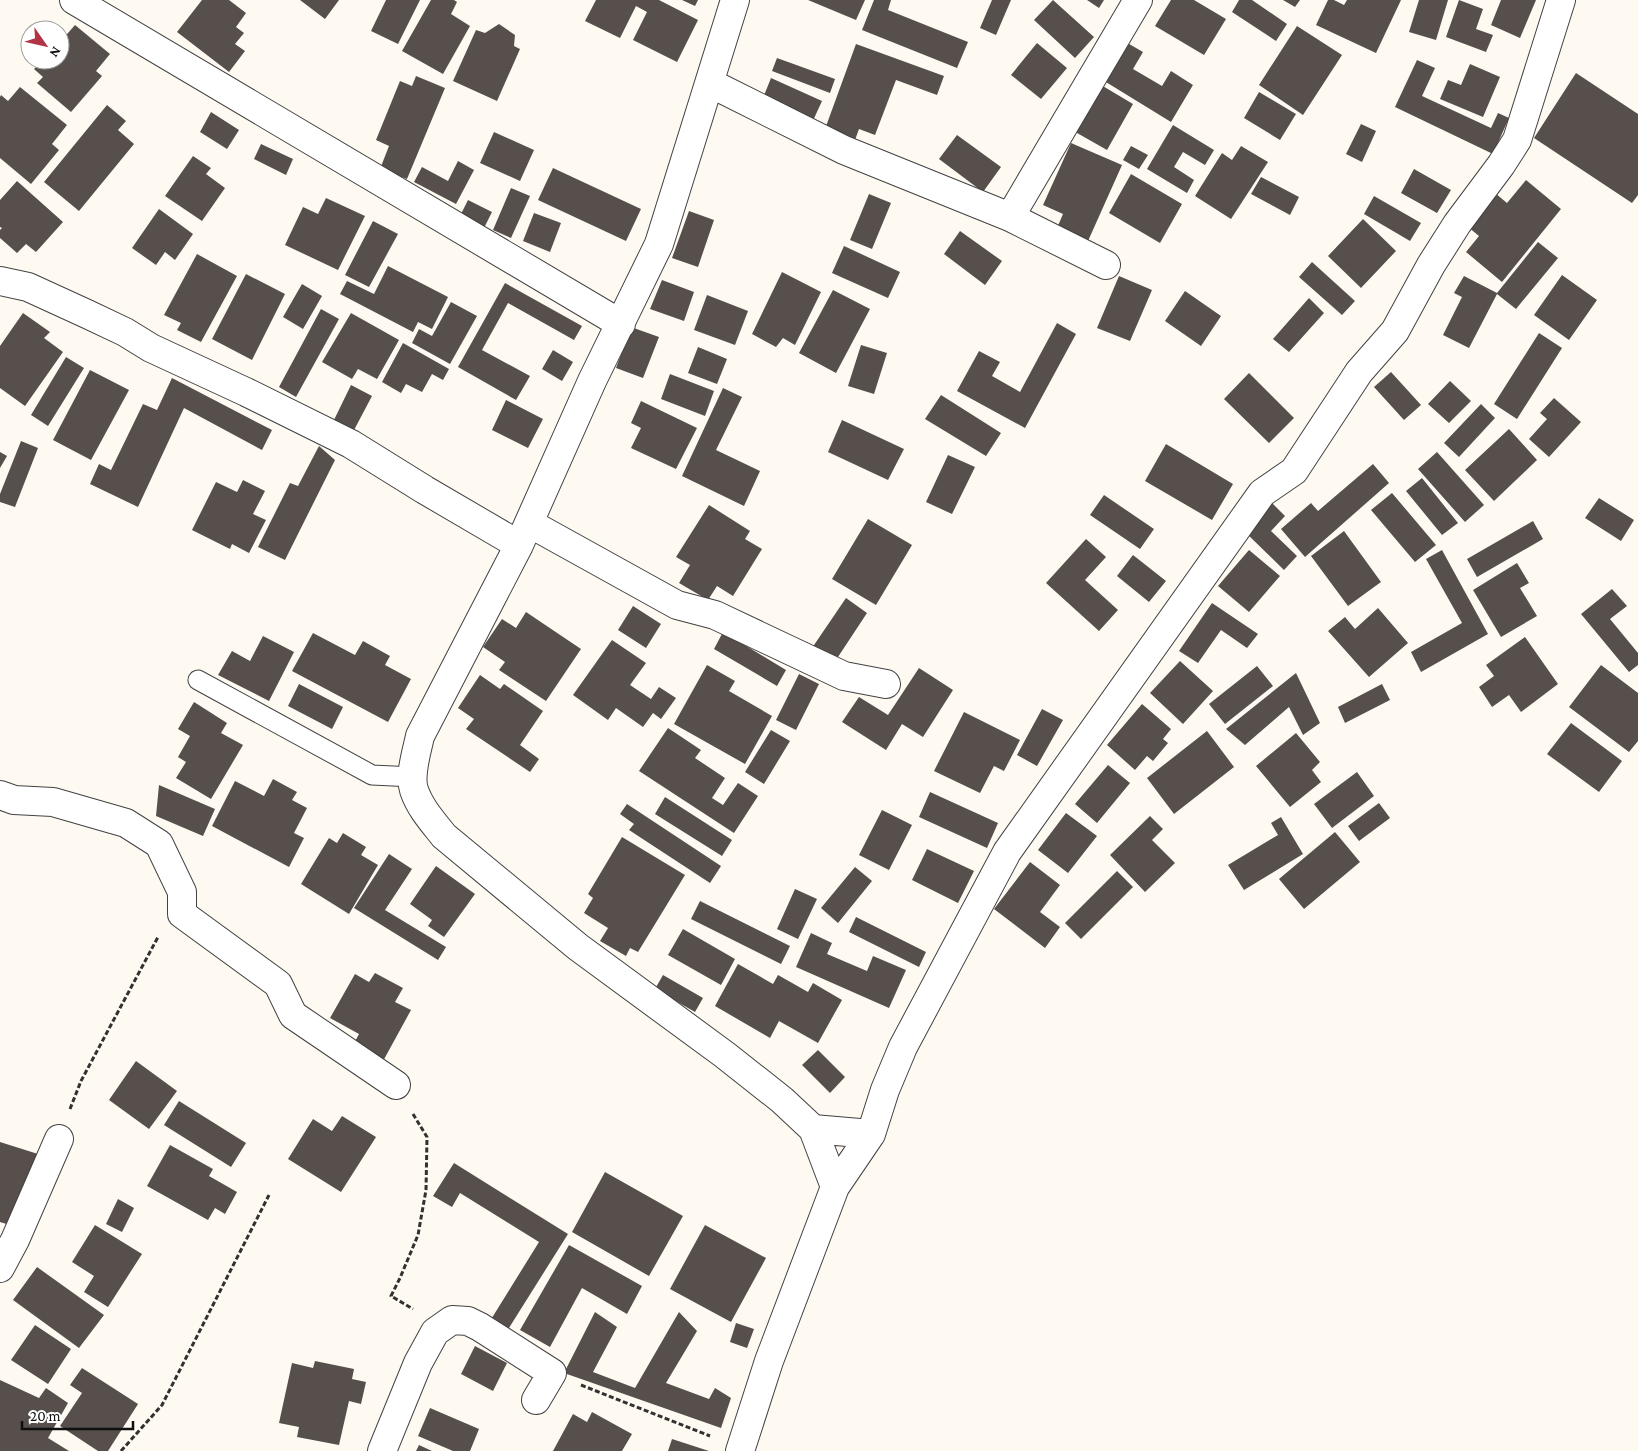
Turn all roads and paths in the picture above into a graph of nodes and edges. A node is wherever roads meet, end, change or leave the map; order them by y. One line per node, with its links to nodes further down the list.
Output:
1 (74, 0): 9 (street)
2 (735, 0): 5 (street)
3 (1138, 0): 6 (street)
4 (1561, 0): 18 (street)
5 (710, 83): 6 (street); 9 (street)
6 (1010, 217): 7 (street)
7 (1106, 265)
8 (0, 281): 10 (street)
9 (621, 324): 10 (street)
10 (524, 534): 12 (street); 13 (street)
11 (198, 680): 13 (lane)
12 (886, 684)
13 (414, 777): 17 (street)
14 (0, 795): 15 (street)
15 (182, 892): 16 (street); 19 (path)
16 (396, 1085): 23 (path)
17 (813, 1129): 18 (street); 20 (street)
18 (870, 1134): 20 (street)
19 (59, 1139): 22 (street)
20 (835, 1187): 26 (street)
21 (269, 1195): 27 (path)
22 (0, 1268)
23 (444, 1326): 24 (street); 28 (street)
24 (552, 1373): 25 (street); 26 (path)
25 (536, 1400)
26 (740, 1450)
27 (121, 1451)
28 (382, 1451)

